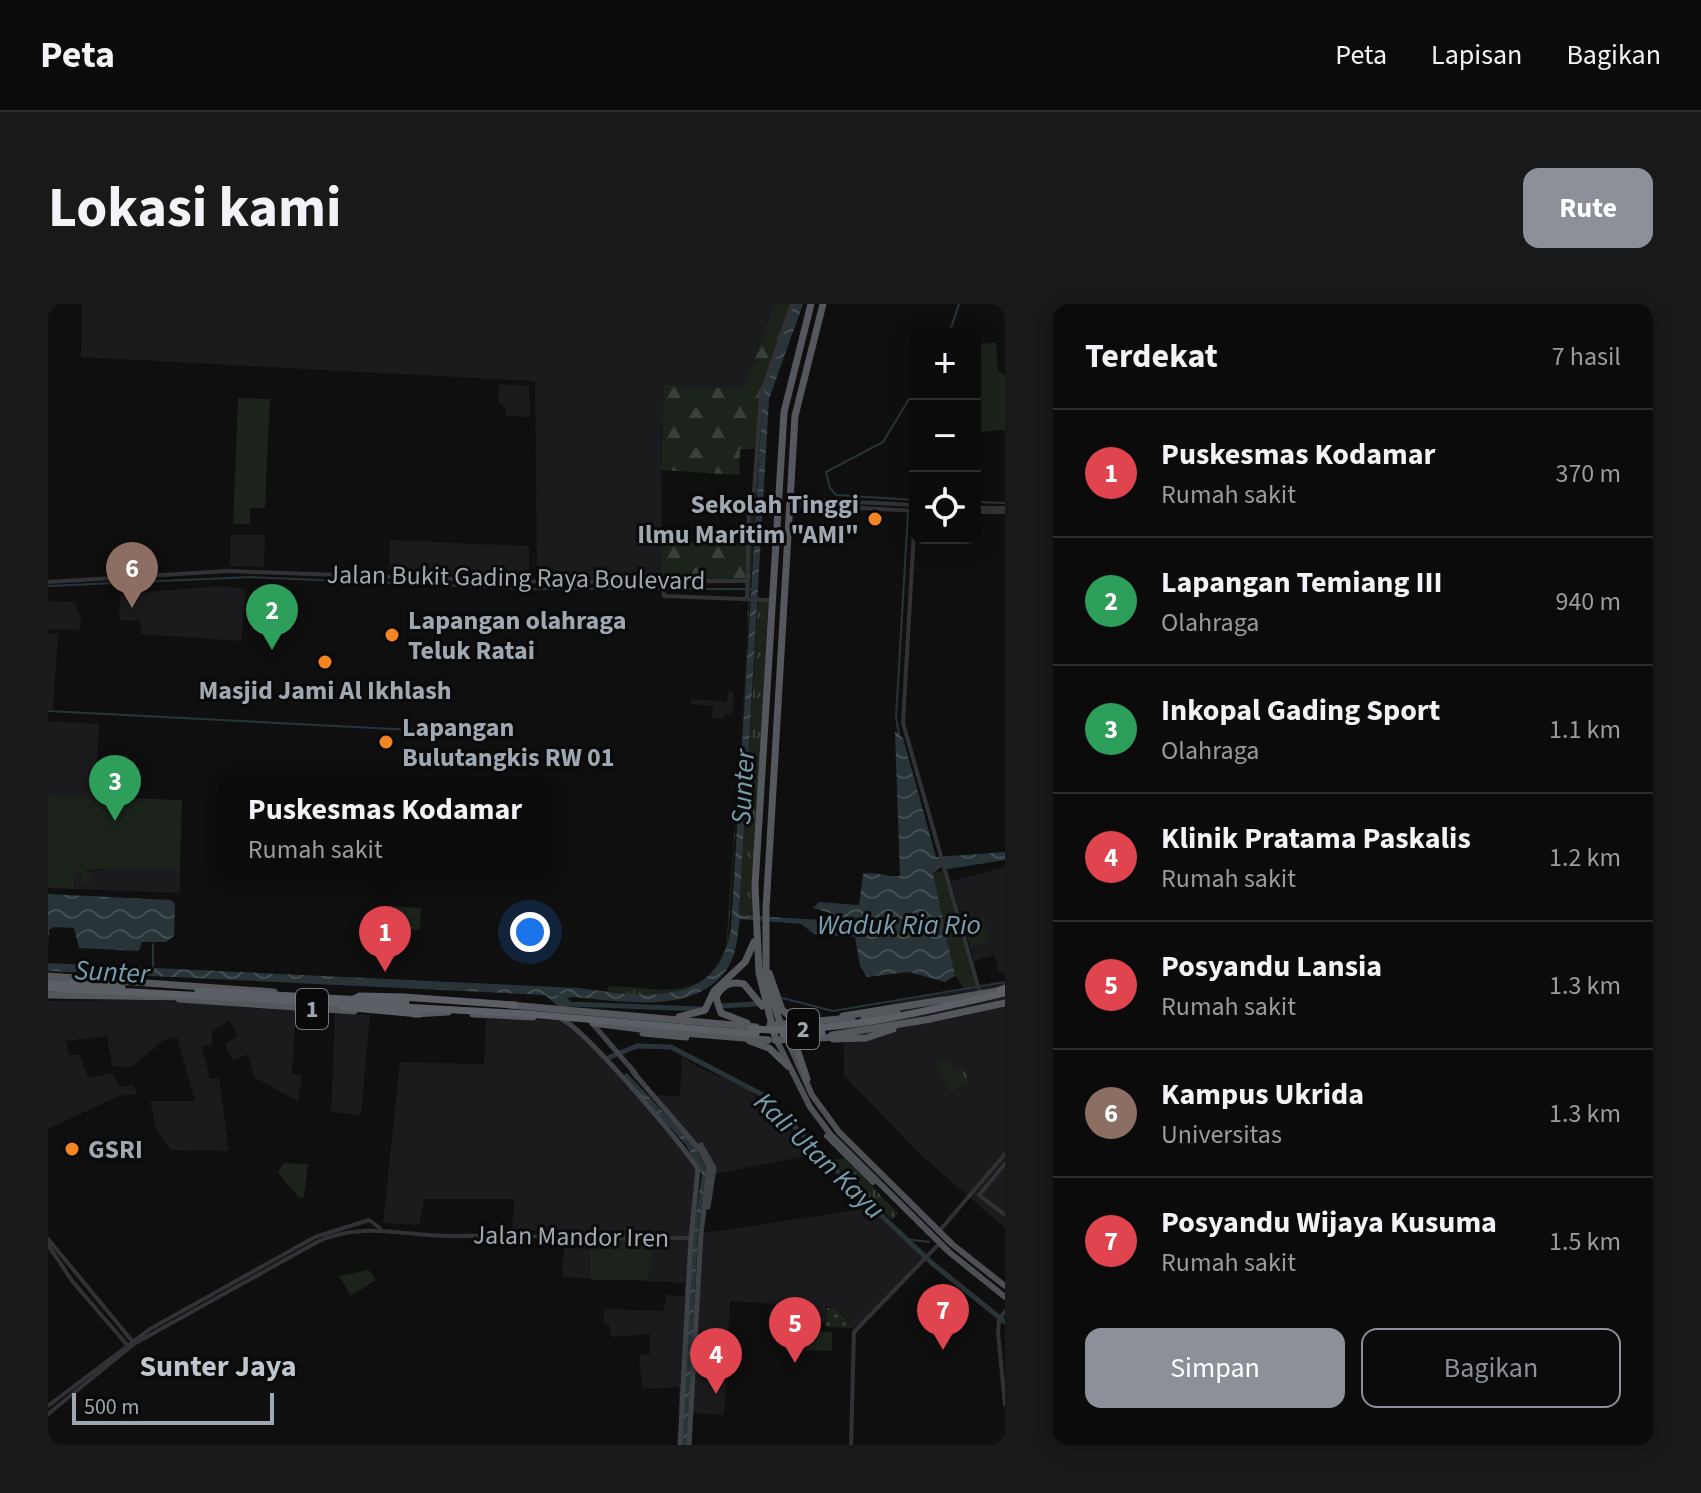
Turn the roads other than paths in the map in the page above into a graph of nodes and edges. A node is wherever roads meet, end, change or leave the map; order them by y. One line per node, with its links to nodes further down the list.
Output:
1 (792, 304): 13 (street)
2 (811, 304): 4 (highway)
3 (823, 304): 5 (highway)
4 (787, 391): 5 (highway); 15 (highway)
5 (798, 395): 6 (highway)
6 (790, 501): 7 (street); 26 (highway)
7 (909, 508)
8 (981, 510): 9 (street)
9 (1005, 510)
10 (911, 544): 19 (street)
11 (48, 582): 12 (street, Jalan Bukit Gading Raya Boulevard)
12 (662, 582): 13 (street, Jalan Bukit Gading Raya Boulevard); 14 (street, Jalan Bukit Gading Raya Boulevard)
13 (745, 582): 14 (street)
14 (747, 597): 15 (street, Jalan Bukit Gading Raya Boulevard)
15 (773, 600): 16 (highway)
16 (756, 921): 26 (highway); 33 (highway)
17 (173, 984): 18 (highway, 1); 22 (highway); 28 (highway, 1)
18 (48, 987): 21 (highway); 21 (highway, 1); 23 (highway, 2, bridge); 24 (highway, 2, bridge)
19 (980, 993): 20 (highway, 1); 25 (highway, 1)
20 (1004, 994): 23 (highway, 2, bridge); 24 (highway, 2, bridge); 35 (highway, 1)
21 (69, 996): 22 (highway, 1)
22 (174, 998): 27 (highway, 1)
23 (235, 998): 31 (highway, bridge)
24 (352, 1000): 28 (highway, bridge)
25 (943, 1000): 26 (highway); 30 (highway, 1)
26 (771, 1001): 38 (highway); 40 (highway); 43 (highway); 43 (highway)
27 (258, 1002): 29 (highway, 1); 31 (highway, 1)
28 (515, 1005): 32 (highway, 1)
29 (444, 1009): 31 (highway, 1); 36 (highway, 1)
30 (897, 1011): 40 (highway, 1); 43 (highway, 1, bridge)
31 (419, 1014)
32 (642, 1016): 33 (highway, 1); 34 (highway, 1)
33 (681, 1017): 38 (highway, 1)
34 (664, 1018): 41 (highway); 43 (highway, 1)
35 (931, 1019): 42 (highway, 1); 46 (highway, 1)
36 (569, 1021): 37 (highway, 1, bridge); 58 (main road)
37 (589, 1022): 39 (highway, 1); 71 (main road)
38 (753, 1024): 43 (highway, 1, bridge)
39 (626, 1027): 41 (highway, 1); 43 (highway, 1, bridge); 47 (highway)
40 (802, 1027): 43 (highway, 1)
41 (663, 1029): 44 (highway, 1)
42 (890, 1029): 43 (highway, 1, bridge); 46 (highway)
43 (776, 1031): 44 (highway, 1); 45 (highway, 1); 48 (main road); 49 (main road)
44 (758, 1037): 47 (highway)
45 (804, 1037): 46 (highway, 1); 49 (highway)
46 (824, 1037)
47 (781, 1058): 48 (highway)
48 (788, 1066): 57 (main road)
49 (805, 1077): 53 (main road)
50 (1005, 1154): 52 (street)
51 (1005, 1164): 52 (street)
52 (977, 1193): 54 (street); 56 (street)
53 (909, 1200): 56 (main road); 61 (main road)
54 (1005, 1215)
55 (380, 1228): 58 (street, Jalan Mandor Iren); 62 (street); 62 (street)
56 (941, 1229): 63 (main road)
57 (931, 1237): 60 (main road); 61 (main road)
58 (691, 1238): 70 (main road)
59 (48, 1242): 66 (street)
60 (937, 1246): 64 (main road); 72 (street)
61 (964, 1260): 63 (main road); 64 (main road)
62 (259, 1271): 66 (street)
63 (1005, 1284)
64 (1001, 1295)
65 (1002, 1315): 67 (street)
66 (130, 1344): 68 (street); 69 (street)
67 (1005, 1405)
68 (48, 1406)
69 (48, 1414)
70 (680, 1445)
71 (689, 1445)
72 (851, 1445)

